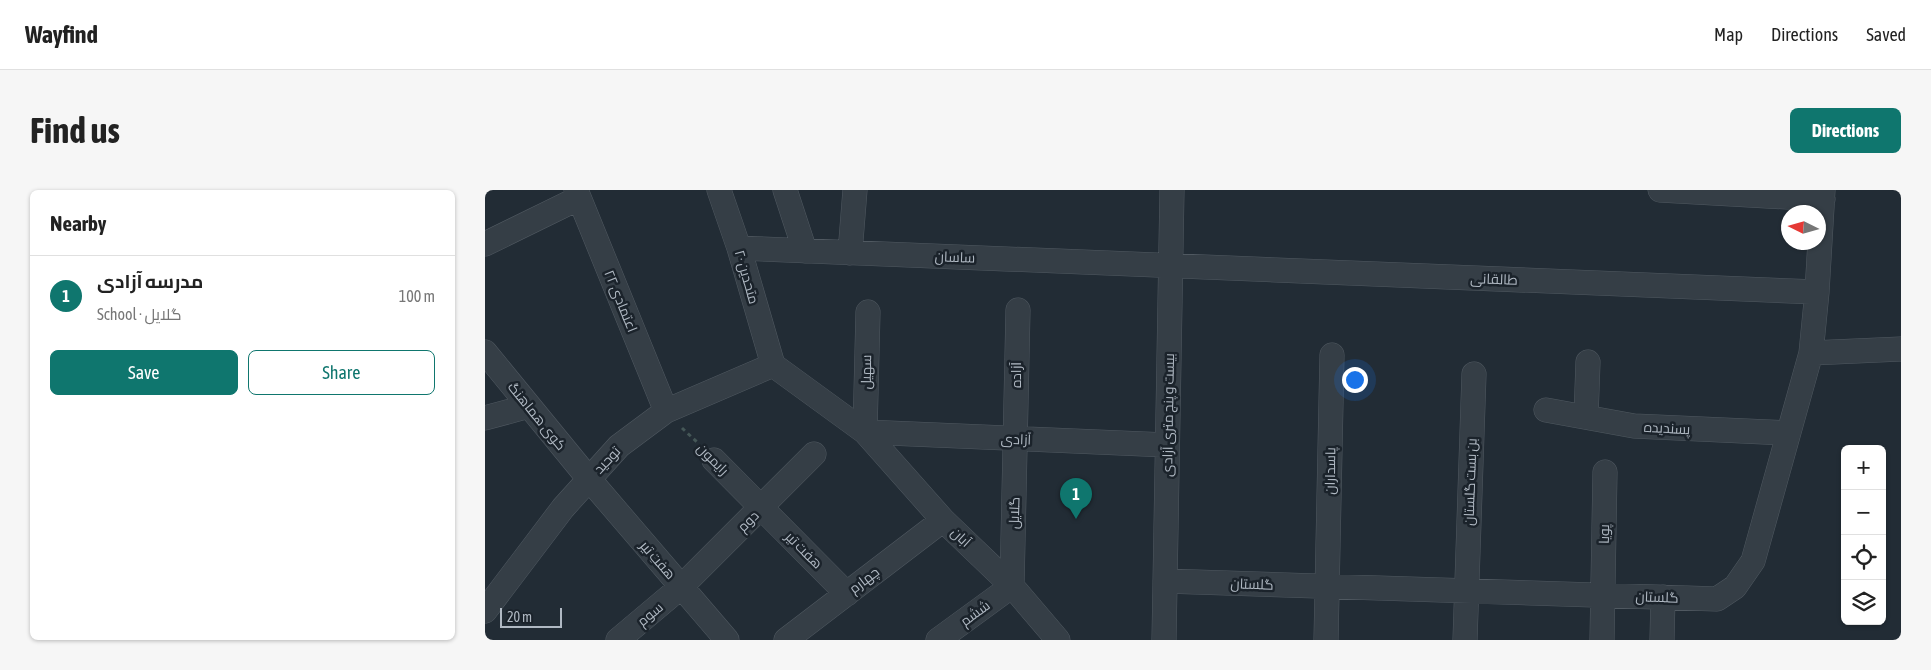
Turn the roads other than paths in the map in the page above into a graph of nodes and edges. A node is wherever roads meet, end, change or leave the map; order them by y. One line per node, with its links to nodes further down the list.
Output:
1 (719, 190): 10 (street, متحدین ۲۰)
2 (785, 190): 11 (street)
3 (855, 190): 12 (street)
4 (1172, 190): 13 (street, بیست و پنج متری آزادی)
5 (1660, 190): 6 (street)
6 (1667, 190): 8 (street)
7 (577, 194): 9 (street); 26 (street, اعتمادی ۲۲)
8 (1823, 194): 14 (street, گلستان)
9 (485, 244)
10 (739, 248): 11 (street, ساسان); 22 (street, متحدین ۲۰)
11 (805, 251): 12 (street, ساسان)
12 (850, 253): 13 (street, ساسان)
13 (1170, 266): 14 (street, طالقانی); 32 (street, بیست و پنج متری آزادی)
14 (1817, 292): 19 (street, گلستان)
15 (1018, 310): 31 (street, آزاده)
16 (868, 312): 29 (street, سهیل)
17 (1901, 348): 19 (street)
18 (485, 352): 24 (street, کوی هماهنگ)
19 (1811, 353): 30 (street, گلستان)
20 (1332, 355): 41 (street, پاسداران)
21 (1587, 362): 27 (street)
22 (773, 365): 26 (street, توحید); 29 (street, آبان)
23 (1474, 374): 43 (street, بن بست گلستان)
24 (529, 406): 28 (street); 36 (street, کوی هماهنگ)
25 (1546, 410): 27 (street, پسندیده)
26 (666, 411): 36 (street, توحید)
27 (1586, 417): 30 (street, پسندیده)
28 (485, 418)
29 (865, 432): 31 (street, آزادی); 38 (street, آبان)
30 (1788, 433): 46 (street, گلستان)
31 (1016, 439): 32 (street, آزادی); 40 (street, گلایل)
32 (1167, 444): 39 (street, بیست و پنج متری آزادی)
33 (814, 454): 37 (street, دوم)
34 (714, 460): 37 (street, رایمون)
35 (1605, 472): 45 (street, پویا)
36 (589, 479): 42 (street, هفتِ تیر); 47 (street, توحید)
37 (761, 507): 42 (street, دوم); 44 (street, هفت تیر)
38 (943, 520): 40 (street, آبان); 44 (street, چهارم)
39 (1165, 581): 41 (street, گلستان); 53 (street, بیست و پنج متری آزادی)
40 (1012, 586): 51 (street, ششم); 52 (street, آبان)
41 (1328, 586): 43 (street, گلستان); 54 (street, پاسداران)
42 (681, 587): 48 (street, سوم); 49 (street, هفتِ تیر)
43 (1466, 591): 45 (street, گلستان); 55 (street, بن بست گلستان)
44 (847, 594): 50 (street, چهارم)
45 (1602, 595): 46 (street, گلستان); 56 (street, پویا)
46 (1663, 597): 57 (street)
47 (485, 611)
48 (618, 640)
49 (727, 640)
50 (786, 640)
51 (938, 640)
52 (1059, 640)
53 (1164, 640)
54 (1326, 640)
55 (1465, 640)
56 (1602, 640)
57 (1662, 640)

